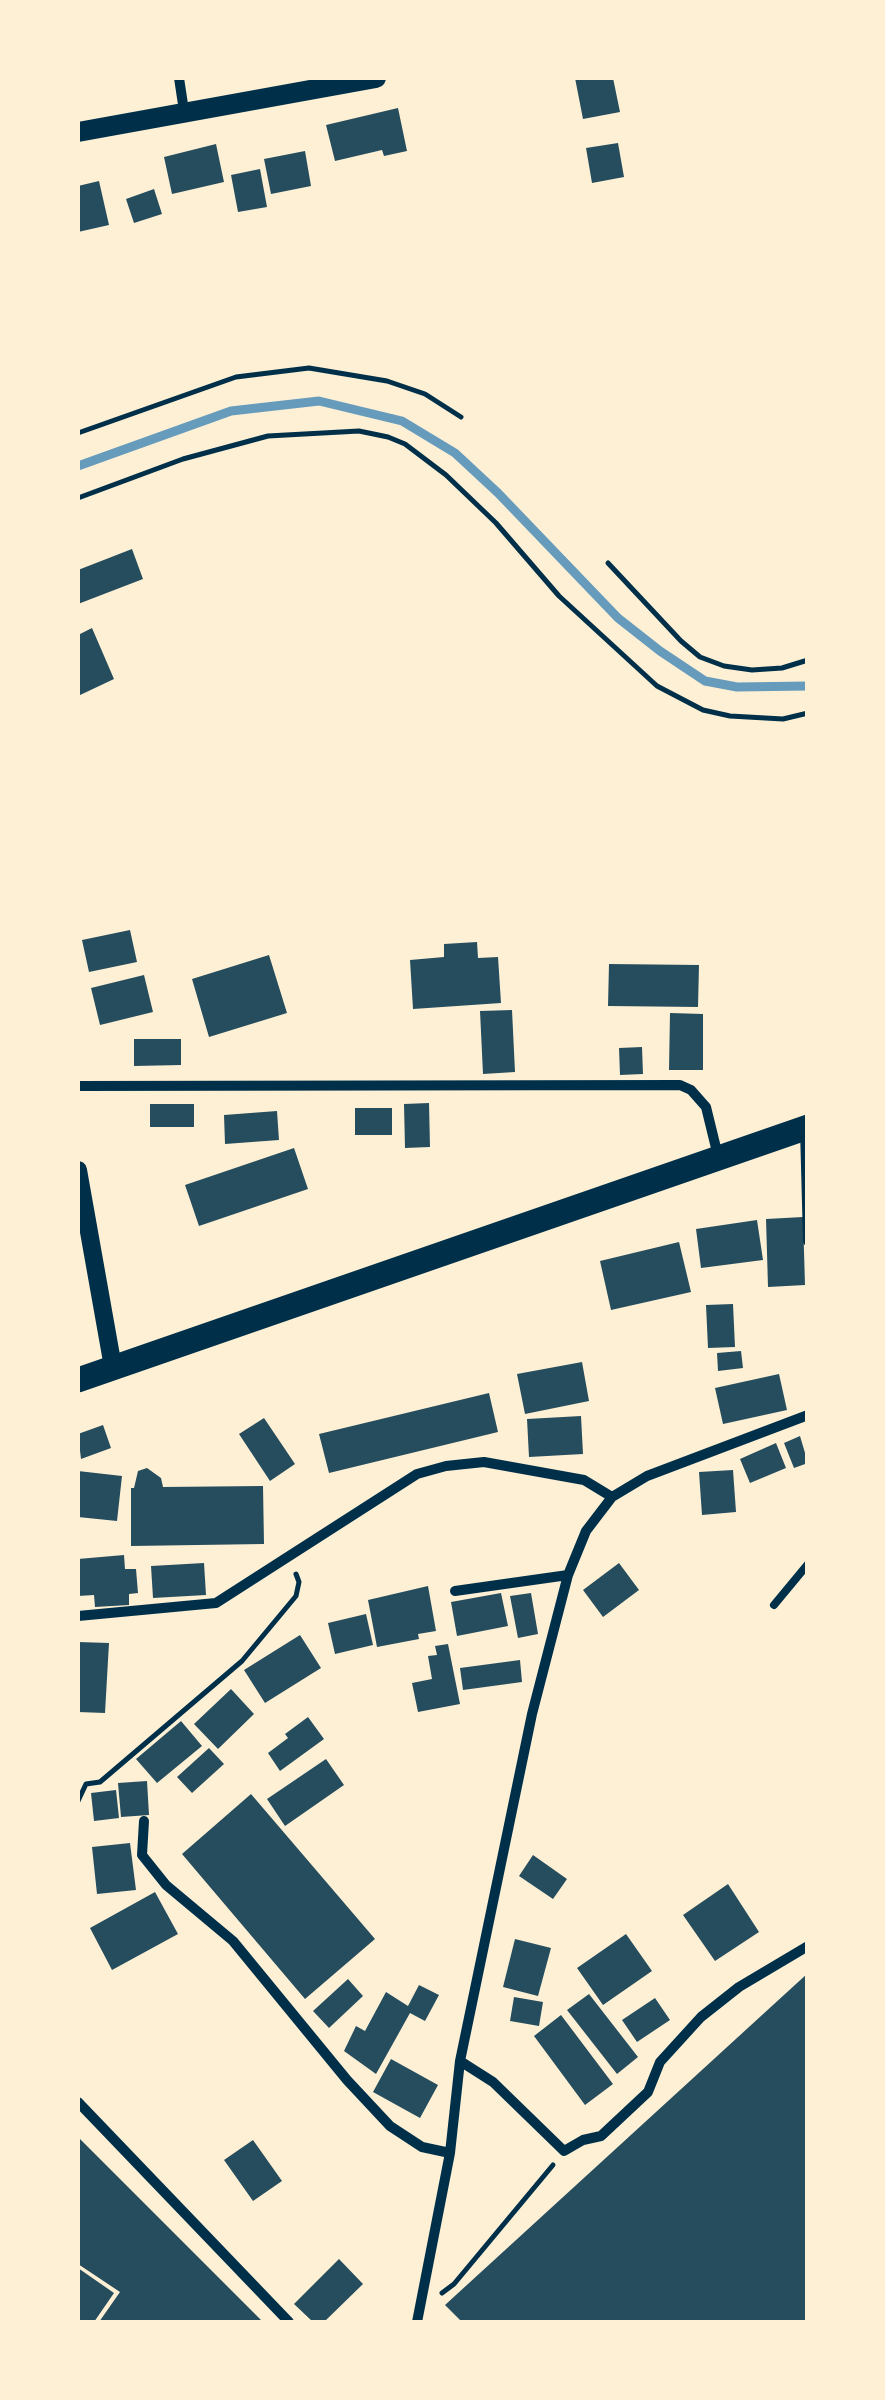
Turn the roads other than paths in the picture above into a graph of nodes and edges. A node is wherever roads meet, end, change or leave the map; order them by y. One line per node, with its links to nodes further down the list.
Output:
1 (179, 78): 3 (street)
2 (376, 78): 3 (main road)
3 (184, 111): 4 (main road)
4 (78, 132)
5 (78, 1086): 7 (street)
6 (806, 1128): 7 (main road); 9 (street)
7 (718, 1157): 10 (main road)
8 (78, 1170): 10 (street)
9 (808, 1241)
10 (114, 1367): 11 (main road)
11 (78, 1380)
12 (808, 1416): 13 (street)
13 (612, 1496): 15 (street); 18 (street)
14 (808, 1564): 17 (lane)
15 (568, 1576): 16 (street); 21 (street)
16 (456, 1591)
17 (774, 1605)
18 (78, 1616)
19 (144, 1821): 23 (street)
20 (808, 1946): 21 (street)
21 (460, 2061): 23 (street)
22 (78, 2102): 24 (street)
23 (450, 2153): 25 (street)
24 (289, 2322)
25 (417, 2322)

